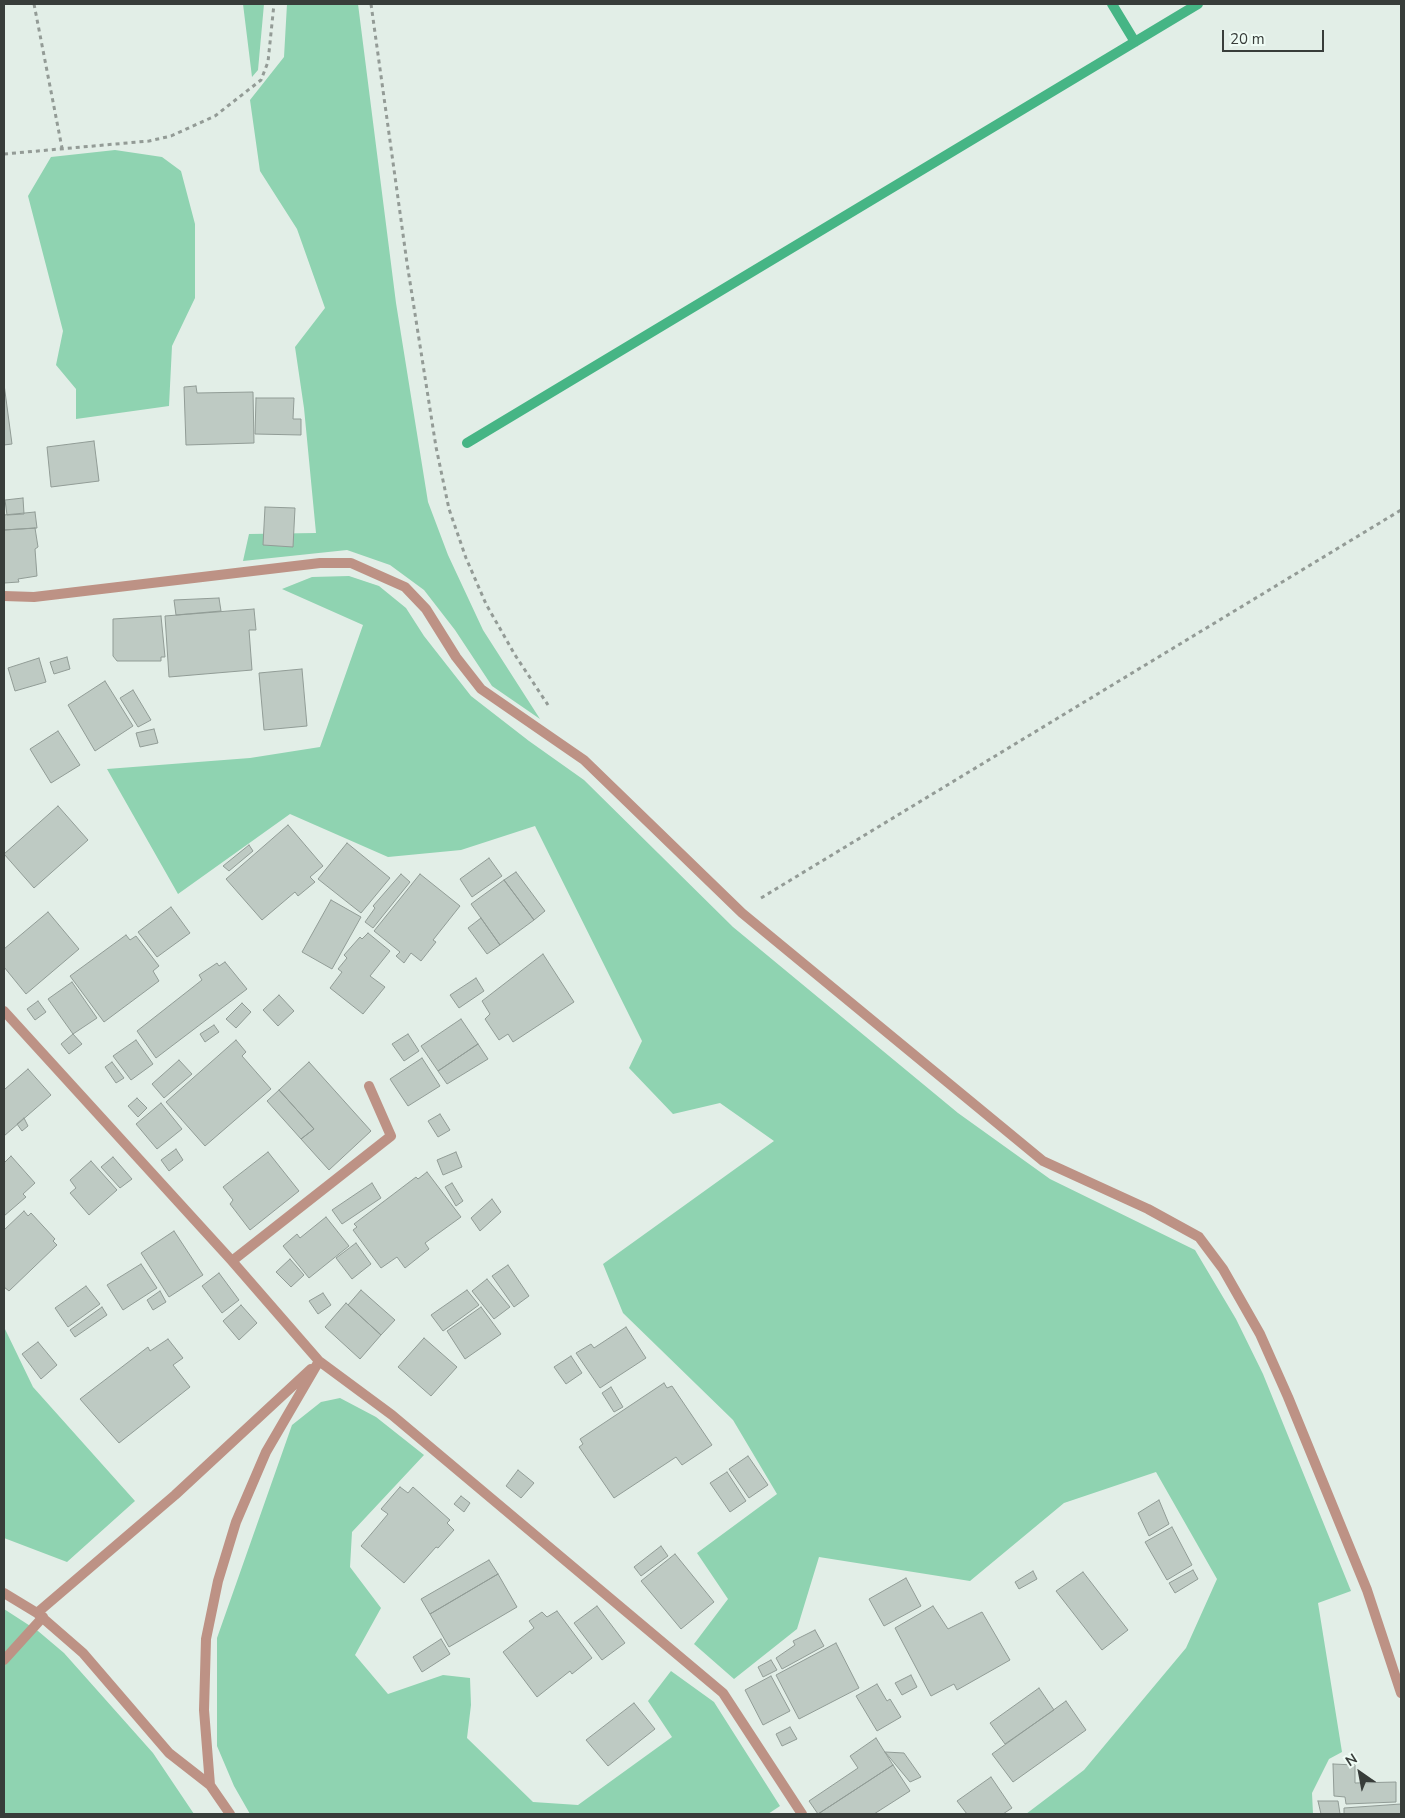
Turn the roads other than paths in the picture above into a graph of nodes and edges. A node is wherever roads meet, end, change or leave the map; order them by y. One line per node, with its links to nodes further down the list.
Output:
1 (4, 596): 9 (street)
2 (4, 1011): 4 (street)
3 (369, 1086): 4 (street)
4 (232, 1261): 5 (street)
5 (319, 1361): 7 (street); 10 (street); 12 (street)
6 (4, 1593): 7 (street)
7 (40, 1615): 8 (street); 10 (street)
8 (4, 1660)
9 (1401, 1693)
10 (210, 1785): 11 (street)
11 (230, 1814)
12 (802, 1814)

